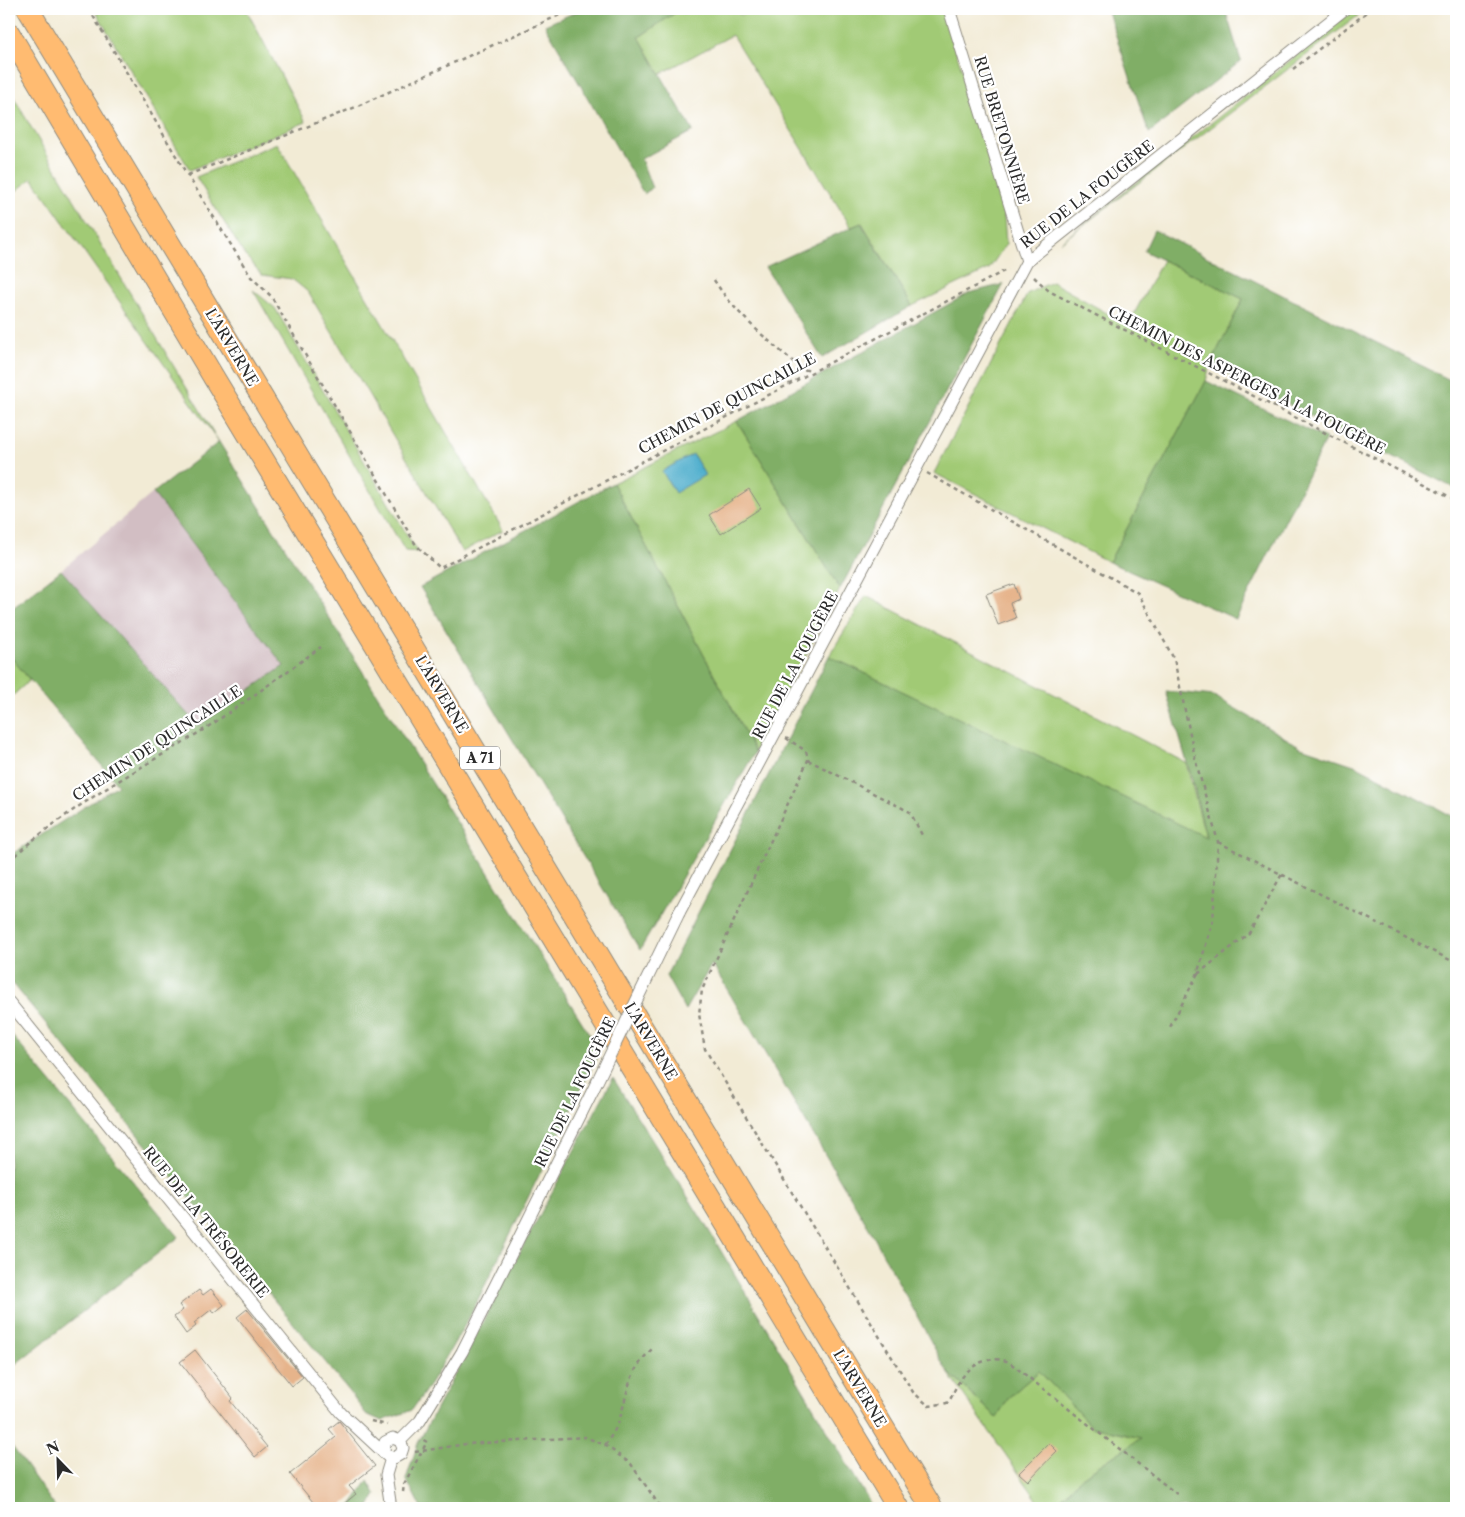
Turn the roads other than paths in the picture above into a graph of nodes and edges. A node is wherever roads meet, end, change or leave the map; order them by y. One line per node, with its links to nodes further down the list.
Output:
1 (28, 9): 11 (highway, L'ARVERNE / A 71)
2 (949, 9): 5 (street, RUE BRETONNIÈRE)
3 (1345, 9): 5 (street, RUE DE LA FOUGÈRE)
4 (9, 33): 10 (highway, L'ARVERNE / A 71)
5 (1026, 261): 7 (street, RUE DE LA FOUGÈRE, bridge)
6 (9, 1002): 8 (street, RUE DE LA TRÉSORERIE)
7 (400, 1441): 8 (street); 8 (street)
8 (393, 1455): 9 (street)
9 (391, 1508)
10 (898, 1508)
11 (932, 1508)

